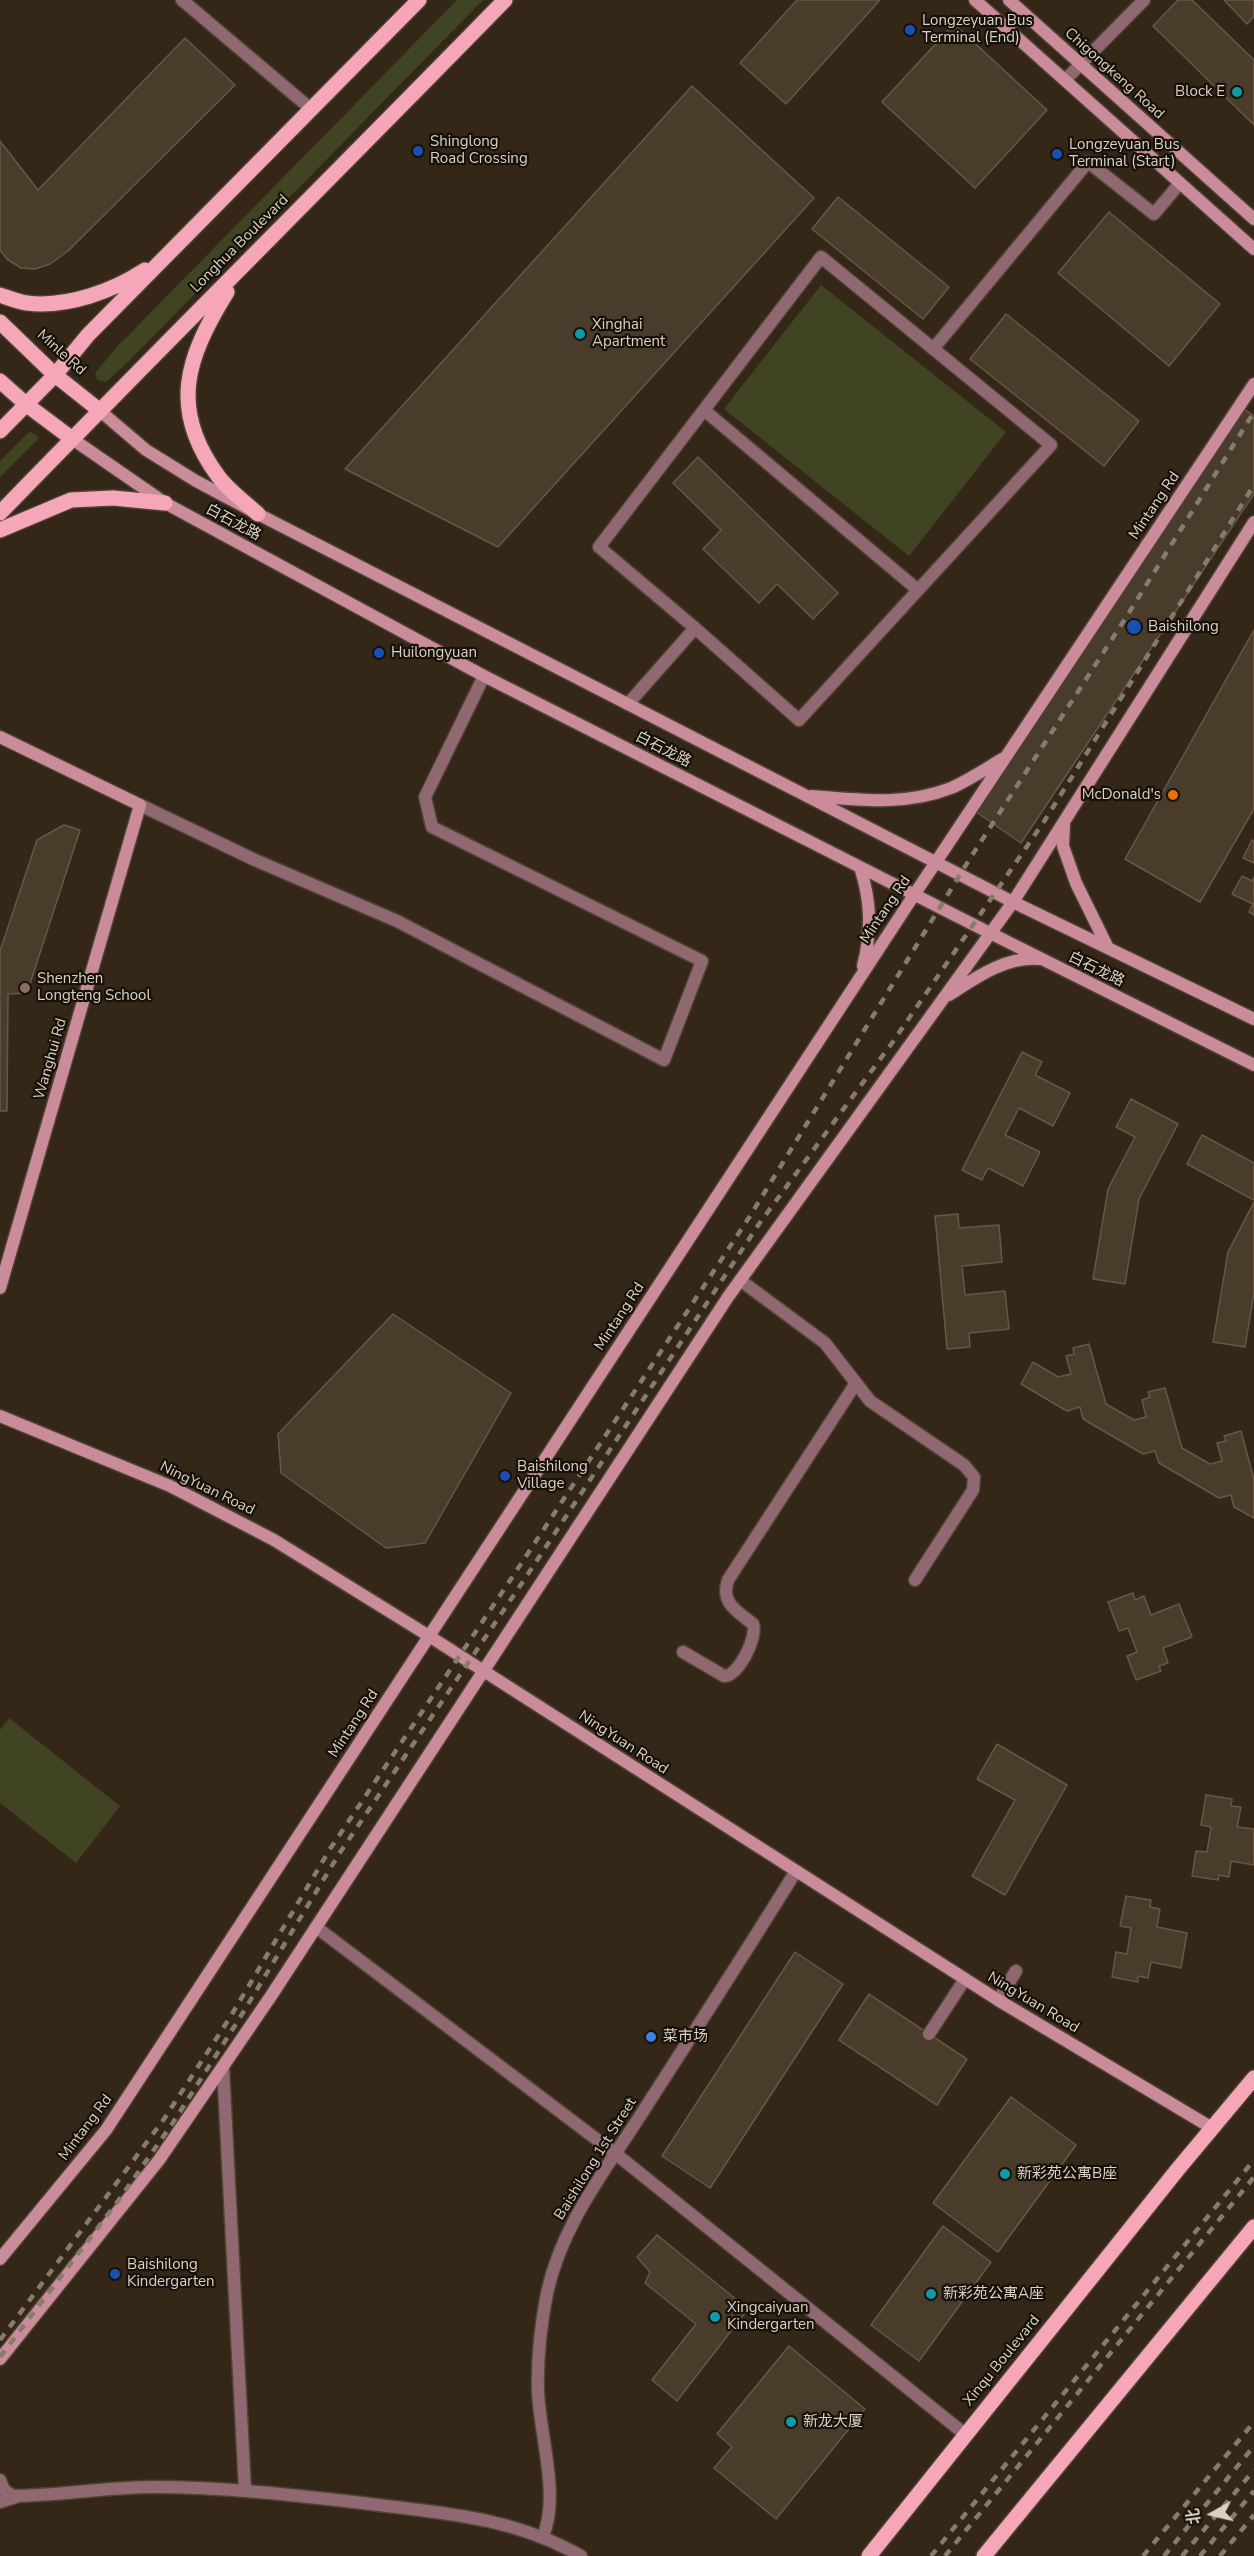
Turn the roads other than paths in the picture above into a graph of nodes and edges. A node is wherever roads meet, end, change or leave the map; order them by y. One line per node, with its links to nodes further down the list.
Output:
1 (182, 0): 9 (street)
2 (419, 0): 9 (main road)
3 (505, 0): 14 (main road, Longhua Boulevard)
4 (975, 0): 8 (main road)
5 (1009, 0): 7 (main road, Chigongkeng Road)
6 (1144, 0): 7 (street)
7 (1080, 64): 8 (street); 11 (main road, Chigongkeng Road)
8 (1065, 80): 10 (main road)
9 (311, 109): 13 (main road)
10 (1180, 183): 12 (main road); 17 (street)
11 (1254, 219)
12 (1254, 249)
13 (165, 257): 15 (main road); 18 (main road)
14 (239, 272): 22 (main road, Longhua Boulevard); 28 (main road)
15 (0, 295)
16 (0, 322): 18 (main road, Minle Rd)
17 (933, 349): 23 (street); 31 (street)
18 (56, 375): 21 (main road); 22 (main road, Minle Rd)
19 (0, 381): 21 (main road)
20 (1254, 384): 36 (main road, Mintang Rd)
21 (27, 405): 24 (main road); 25 (main road)
22 (99, 410): 25 (main road, Longhua Boulevard); 28 (main road, 白石龙路)
23 (704, 410): 31 (street); 32 (street)
24 (0, 431)
25 (71, 438): 26 (main road, 白石龙路); 27 (main road, Longhua Boulevard)
26 (165, 503): 30 (main road); 33 (main road, 白石龙路)
27 (0, 513)
28 (258, 514): 34 (main road, 白石龙路)
29 (1254, 522): 39 (main road)
30 (0, 530)
31 (918, 590): 32 (street)
32 (694, 628): 34 (street)
33 (484, 676): 38 (street); 41 (main road, 白石龙路)
34 (628, 704): 37 (main road, 白石龙路)
35 (0, 737): 38 (main road)
36 (1008, 756): 37 (main road); 40 (main road, Mintang Rd)
37 (806, 795): 40 (main road, 白石龙路)
38 (140, 804): 52 (main road, Wanghui Rd)
39 (1064, 821): 43 (main road); 45 (main road)
40 (937, 862): 42 (main road, Mintang Rd); 43 (main road, 白石龙路)
41 (860, 867): 42 (main road, 白石龙路); 47 (main road)
42 (914, 895): 44 (main road, 白石龙路); 47 (main road, Mintang Rd)
43 (1013, 902): 44 (main road); 45 (main road, 白石龙路)
44 (990, 933): 46 (main road, 白石龙路); 48 (main road)
45 (1108, 948): 49 (main road, 白石龙路)
46 (1041, 959): 48 (main road); 50 (main road, 白石龙路)
47 (859, 978): 56 (main road, Mintang Rd)
48 (943, 999): 51 (main road)
49 (1254, 1019)
50 (1254, 1065)
51 (740, 1280): 53 (street); 58 (main road)
52 (0, 1288)
53 (856, 1383): 55 (street); 57 (street)
54 (0, 1416): 56 (main road, NingYuan Road)
55 (915, 1580)
56 (429, 1636): 58 (main road, NingYuan Road); 70 (main road, Mintang Rd)
57 (683, 1652)
58 (484, 1671): 59 (main road, NingYuan Road); 60 (main road)
59 (796, 1871): 62 (main road, NingYuan Road); 68 (street, Baishilong 1st Street)
60 (316, 1927): 65 (main road); 68 (street)
61 (1016, 1971): 63 (street)
62 (965, 1979): 63 (main road, NingYuan Road); 64 (street)
63 (998, 2000): 67 (main road, NingYuan Road)
64 (929, 2034)
65 (223, 2067): 71 (main road); 74 (street)
66 (1254, 2078): 67 (main road, Xinqu Boulevard)
67 (1212, 2128): 72 (main road, Xinqu Boulevard)
68 (616, 2154): 72 (street); 77 (street, Baishilong 1st Street)
69 (1254, 2229): 80 (main road)
70 (0, 2259)
71 (0, 2359)
72 (966, 2435): 79 (main road, Xinqu Boulevard)
73 (0, 2480): 75 (street)
74 (245, 2490): 75 (street); 77 (street)
75 (23, 2495): 76 (street)
76 (0, 2502)
77 (543, 2536): 78 (street)
78 (581, 2556)
79 (870, 2556)
80 (984, 2556)

